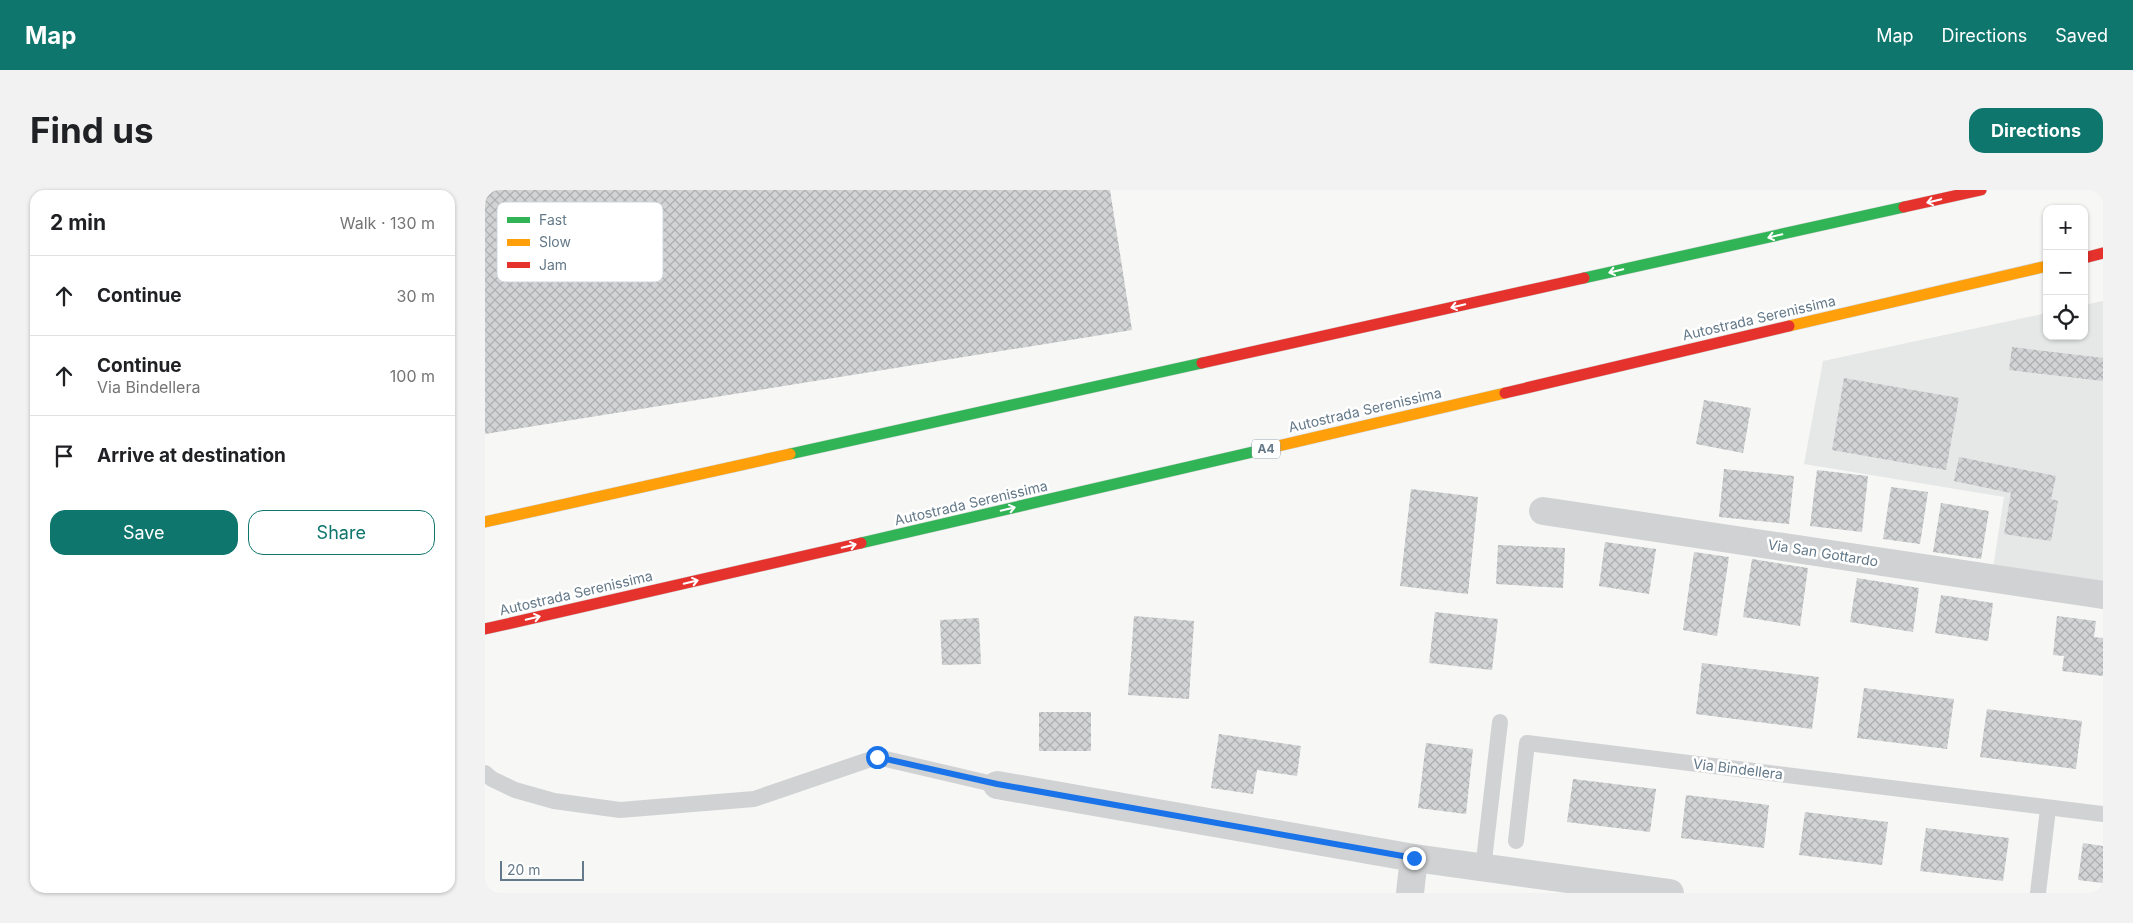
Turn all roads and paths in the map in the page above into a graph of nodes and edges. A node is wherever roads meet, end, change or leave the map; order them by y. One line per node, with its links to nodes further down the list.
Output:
1 (1981, 190): 6 (highway, one-way to 6)
2 (2103, 253): 3 (highway)
3 (2088, 257)
4 (2043, 267): 8 (highway, Autostrada Serenissima / A4, one-way to 4)
5 (1543, 511): 7 (street, Via San Gottardo)
6 (485, 522)
7 (2103, 595)
8 (485, 629)
9 (1500, 722): 16 (lane)
10 (485, 773): 11 (lane)
11 (997, 784): 15 (street)
12 (2048, 809): 13 (lane, Via Bindellera); 14 (lane, Via Bindellera); 19 (lane)
13 (2103, 814)
14 (1516, 841)
15 (1414, 858): 16 (street); 17 (street)
16 (1483, 869): 18 (street)
17 (1410, 893)
18 (1670, 893)
19 (2038, 893)

